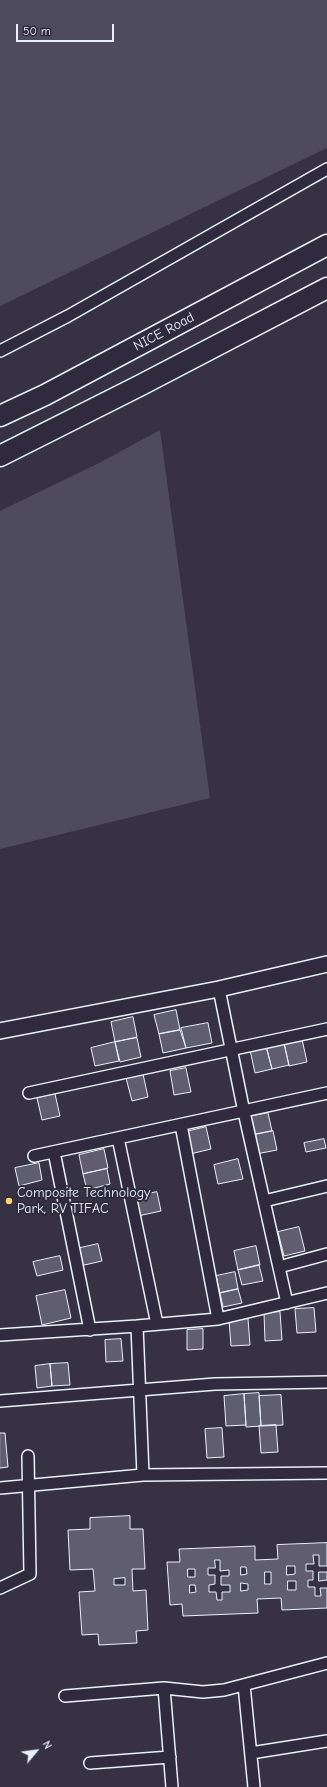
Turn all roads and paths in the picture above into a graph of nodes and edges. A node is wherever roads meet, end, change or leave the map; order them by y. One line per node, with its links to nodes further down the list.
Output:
1 (327, 169): 4 (street)
2 (327, 245): 5 (highway, NICE Road)
3 (327, 288): 6 (highway)
4 (0, 351)
5 (0, 416)
6 (0, 456)
7 (327, 964): 8 (street)
8 (219, 989): 10 (street); 11 (street)
9 (327, 1029): 11 (street)
10 (0, 1031)
11 (231, 1049): 12 (street); 14 (street)
12 (29, 1093)
13 (327, 1093): 14 (street)
14 (244, 1112): 15 (street); 20 (street)
15 (181, 1125): 16 (street); 25 (street)
16 (118, 1138): 17 (street); 26 (street)
17 (54, 1152): 18 (street); 28 (street)
18 (34, 1156)
19 (327, 1186): 20 (street)
20 (264, 1201): 22 (street)
21 (327, 1254): 22 (street)
22 (279, 1267): 24 (street)
23 (327, 1293): 24 (street)
24 (287, 1303): 25 (street)
25 (218, 1320): 26 (street)
26 (157, 1324): 27 (street)
27 (137, 1326): 28 (street); 31 (street)
28 (90, 1330): 29 (street)
29 (0, 1335)
30 (327, 1382): 31 (street)
31 (140, 1391): 32 (street); 35 (street)
32 (0, 1401)
33 (28, 1456): 36 (street)
34 (327, 1473): 35 (street)
35 (143, 1475): 36 (street)
36 (30, 1485): 37 (street); 38 (street)
37 (0, 1488)
38 (0, 1588)
39 (327, 1663): 40 (street)
40 (244, 1685): 41 (street); 44 (street)
41 (164, 1688): 42 (street); 45 (street)
42 (66, 1696)
43 (327, 1741): 44 (street)
44 (251, 1753): 48 (street)
45 (170, 1757): 46 (street); 47 (street)
46 (90, 1763)
47 (172, 1787)
48 (254, 1787)

